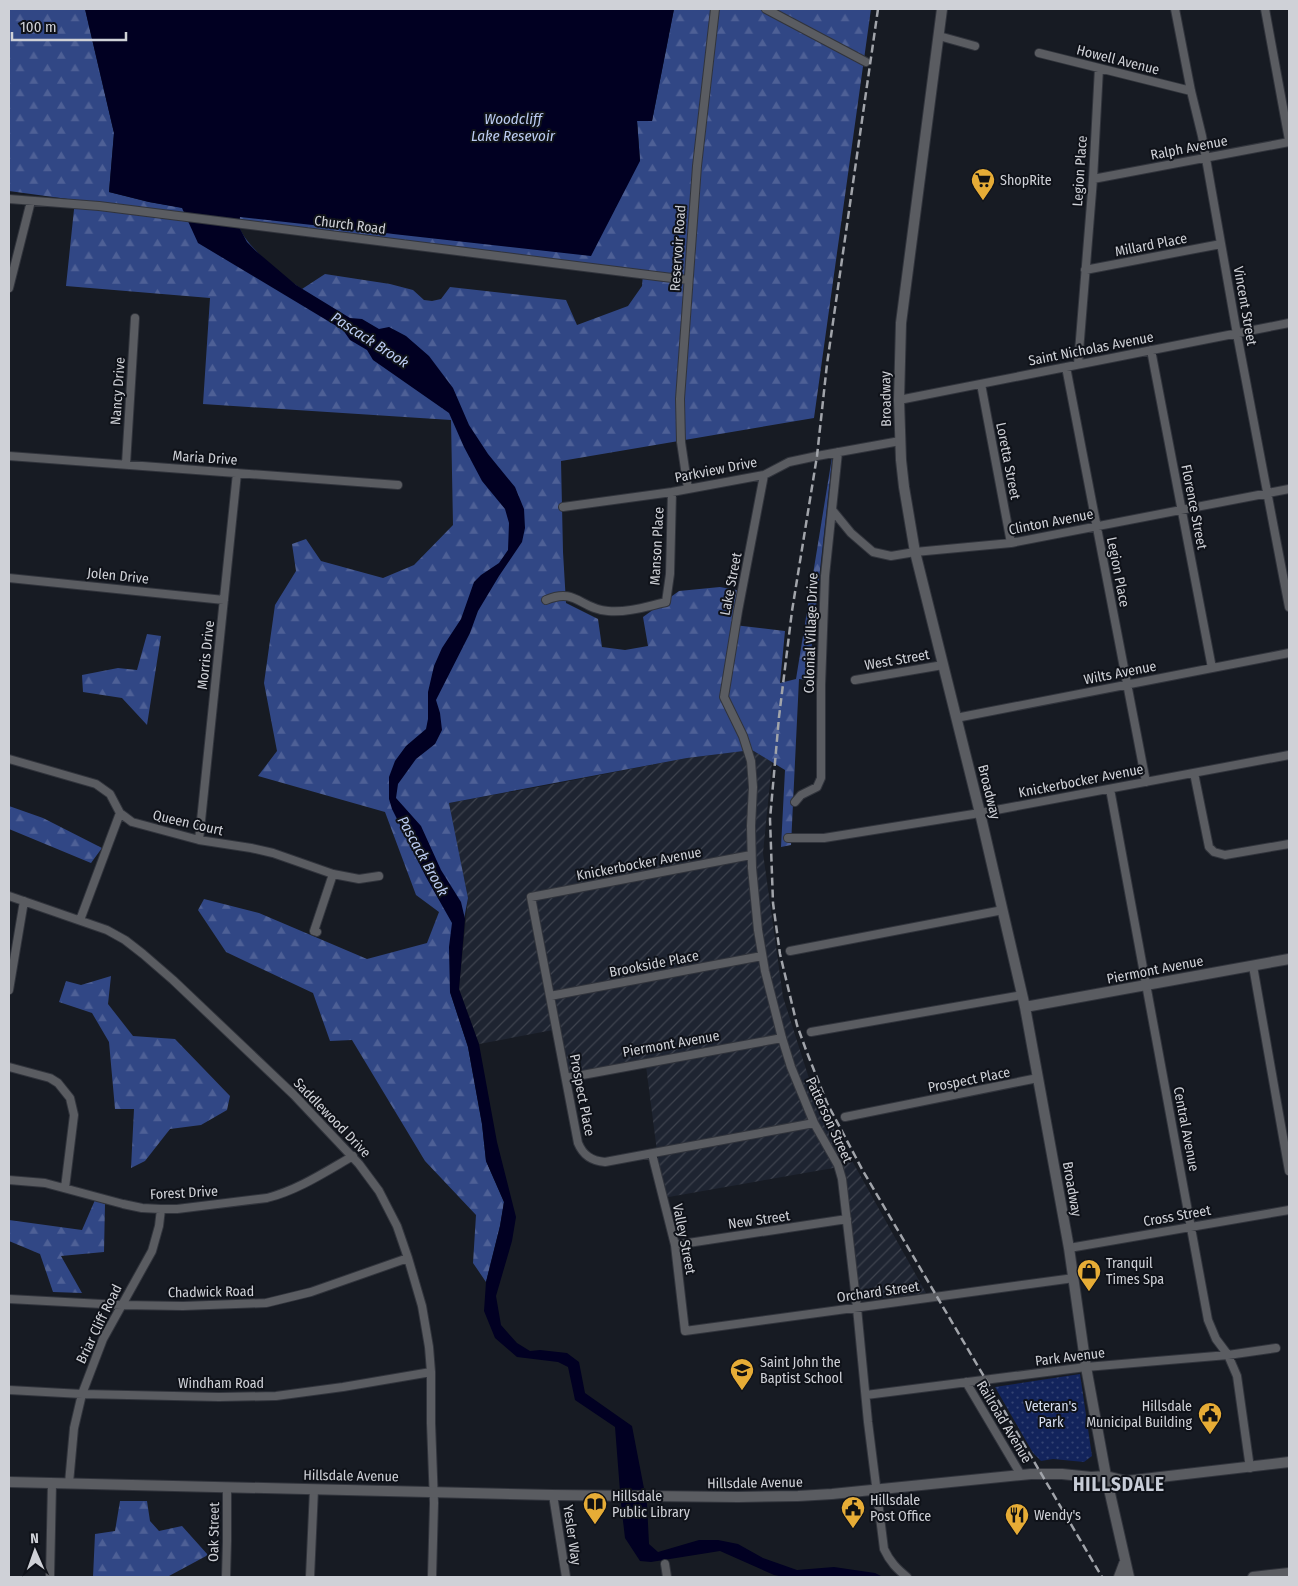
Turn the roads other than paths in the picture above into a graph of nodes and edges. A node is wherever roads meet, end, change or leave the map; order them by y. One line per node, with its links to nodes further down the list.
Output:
1 (715, 9): 19 (street, Reservoir Road)
2 (766, 9): 9 (street)
3 (942, 9): 6 (street, Broadway)
4 (1175, 9): 11 (street, Vincent Street)
5 (1265, 9): 12 (street)
6 (939, 36): 7 (street); 28 (street, Broadway)
7 (975, 46)
8 (1039, 53): 10 (street, Howell Avenue)
9 (866, 62)
10 (1099, 68): 11 (street, Howell Avenue); 14 (street, Legion Place)
11 (1191, 91): 13 (street, Vincent Street)
12 (1289, 141): 13 (street, Ralph Avenue)
13 (1206, 157): 14 (street, Ralph Avenue); 17 (street, Vincent Street)
14 (1092, 178): 18 (street, Legion Place)
15 (9, 199): 16 (street, Church Road)
16 (31, 201): 19 (street, Church Road); 20 (street)
17 (1221, 244): 18 (street, Millard Place); 23 (street, Vincent Street)
18 (1086, 270): 25 (street, Legion Place)
19 (688, 280): 36 (street, Reservoir Road)
20 (9, 288)
21 (135, 318): 32 (street, Nancy Drive)
22 (1289, 323): 23 (street, Saint Nicholas Avenue)
23 (1236, 334): 24 (street, Saint Nicholas Avenue); 39 (street, Vincent Street)
24 (1151, 350): 25 (street, Saint Nicholas Avenue); 41 (street, Florence Street)
25 (1078, 364): 26 (street, Saint Nicholas Avenue)
26 (1066, 367): 27 (street, Saint Nicholas Avenue); 43 (street, Legion Place)
27 (980, 384): 28 (street, Saint Nicholas Avenue); 44 (street, Loretta Street)
28 (898, 400): 29 (street, Broadway)
29 (900, 442): 30 (street, Parkview Drive); 45 (street, Broadway)
30 (838, 452): 34 (street, Parkview Drive); 42 (street, Colonial Village Drive)
31 (9, 456): 32 (street, Maria Drive)
32 (126, 464): 33 (street, Maria Drive)
33 (237, 473): 35 (street, Maria Drive); 47 (street, Morris Drive)
34 (764, 475): 36 (street, Parkview Drive); 55 (street, Lake Street)
35 (398, 485)
36 (688, 489): 38 (street, Parkview Drive)
37 (1289, 489): 39 (street, Clinton Avenue)
38 (672, 492): 40 (street, Parkview Drive); 48 (street, Manson Place)
39 (1267, 493): 41 (street, Clinton Avenue); 49 (street, Vincent Street)
40 (564, 507)
41 (1182, 510): 43 (street, Clinton Avenue); 52 (street, Florence Street)
42 (832, 511): 45 (street, Clinton Avenue); 62 (street, Colonial Village Drive)
43 (1096, 526): 44 (street, Clinton Avenue); 54 (street, Legion Place)
44 (1011, 543): 45 (street, Clinton Avenue)
45 (915, 552): 51 (street, Broadway)
46 (9, 578): 47 (street, Jolen Drive)
47 (224, 600): 66 (street, Morris Drive)
48 (546, 600)
49 (1289, 608)
50 (1289, 653): 52 (street, Wilts Avenue)
51 (943, 665): 53 (street, West Street); 56 (street, Broadway)
52 (1212, 668): 54 (street, Wilts Avenue)
53 (855, 680)
54 (1127, 685): 56 (street, Wilts Avenue); 60 (street, Legion Place)
55 (724, 697): 68 (street, Patterson Street)
56 (956, 718): 64 (street, Broadway)
57 (1289, 755): 59 (street, Knickerbocker Avenue)
58 (9, 759): 63 (street)
59 (1194, 773): 60 (street, Knickerbocker Avenue); 67 (street)
60 (1146, 782): 61 (street, Knickerbocker Avenue)
61 (1110, 789): 64 (street, Knickerbocker Avenue); 81 (street, Central Avenue)
62 (795, 802)
63 (120, 813): 66 (street, Queen Court); 75 (street)
64 (980, 813): 65 (street, Knickerbocker Avenue); 74 (street, Broadway)
65 (788, 838)
66 (199, 840): 69 (street, Queen Court)
67 (1289, 844)
68 (751, 855): 72 (street, Knickerbocker Avenue); 78 (street, Patterson Street)
69 (333, 874): 70 (street, Queen Court); 76 (street)
70 (379, 876)
71 (9, 896): 73 (street, Saddlewood Drive)
72 (531, 897): 84 (street, Prospect Place)
73 (24, 901): 75 (street, Saddlewood Drive); 82 (street)
74 (1003, 910): 77 (street); 83 (street, Broadway)
75 (80, 920): 94 (street, Saddlewood Drive)
76 (317, 932)
77 (790, 951)
78 (762, 956): 84 (street, Brookside Place); 87 (street, Patterson Street)
79 (1289, 959): 80 (street, Piermont Avenue)
80 (1253, 966): 81 (street, Piermont Avenue); 95 (street)
81 (1146, 986): 85 (street, Piermont Avenue); 101 (street, Central Avenue)
82 (9, 990)
83 (1022, 995): 85 (street, Broadway); 86 (street)
84 (550, 996): 89 (street, Prospect Place)
85 (1026, 1007): 90 (street, Broadway)
86 (811, 1032)
87 (782, 1038): 89 (street, Piermont Avenue); 92 (street, Patterson Street)
88 (9, 1067): 97 (street)
89 (566, 1078): 93 (street, Prospect Place)
90 (1038, 1078): 91 (street, Prospect Place); 103 (street, Broadway)
91 (845, 1117)
92 (814, 1123): 93 (street, Prospect Place); 100 (street, Patterson Street)
93 (652, 1154): 102 (street, Valley Street)
94 (353, 1156): 98 (street, Forest Drive); 104 (street, Saddlewood Drive)
95 (1289, 1171)
96 (9, 1180): 97 (street, Forest Drive)
97 (65, 1188): 98 (street, Forest Drive)
98 (161, 1209): 107 (street, Briar Cliff Road)
99 (1289, 1210): 101 (street, Cross Street)
100 (847, 1219): 102 (street, New Street); 108 (street, Patterson Street)
101 (1192, 1227): 103 (street, Cross Street); 111 (street, Central Avenue)
102 (674, 1245): 109 (street, Valley Street)
103 (1069, 1248): 105 (street, Broadway)
104 (408, 1258): 107 (street, Chadwick Road); 113 (street, Saddlewood Drive)
105 (1074, 1278): 108 (street, Orchard Street); 112 (street, Broadway)
106 (9, 1299): 107 (street, Chadwick Road)
107 (120, 1305): 116 (street, Briar Cliff Road)
108 (857, 1308): 109 (street, Orchard Street); 117 (street, Patterson Street)
109 (685, 1331)
110 (1276, 1348): 111 (street, Park Avenue)
111 (1228, 1354): 112 (street, Park Avenue); 119 (street, Central Avenue)
112 (1086, 1368): 114 (street, Park Avenue); 121 (street, Broadway)
113 (431, 1372): 116 (street, Windham Road); 128 (street, Saddlewood Drive)
114 (966, 1382): 117 (street, Park Avenue); 120 (street, Railroad Avenue)
115 (9, 1390): 116 (street, Windham Road)
116 (82, 1394): 124 (street, Briar Cliff Road)
117 (866, 1395): 127 (street, Patterson Street)
118 (1289, 1462): 119 (street, Hillsdale Avenue)
119 (1250, 1468): 121 (street, Hillsdale Avenue)
120 (1021, 1475): 121 (street, Hillsdale Avenue); 127 (street, Hillsdale Avenue)
121 (1106, 1476): 130 (street, Broadway)
122 (9, 1482): 123 (street, Hillsdale Avenue)
123 (52, 1483): 124 (street, Hillsdale Avenue); 133 (street)
124 (69, 1483): 125 (street, Hillsdale Avenue)
125 (227, 1487): 126 (street, Hillsdale Avenue); 134 (street, Oak Street)
126 (314, 1489): 128 (street, Hillsdale Avenue); 135 (street)
127 (877, 1489): 129 (street, Hillsdale Avenue); 139 (street, Patterson Street)
128 (434, 1492): 129 (street, Hillsdale Avenue); 136 (street, Saddlewood Drive)
129 (554, 1496): 137 (street, Yesler Way)
130 (1125, 1560): 140 (street); 141 (street, Broadway)
131 (665, 1564): 138 (street)
132 (1289, 1573): 142 (street)
133 (50, 1577)
134 (226, 1577)
135 (310, 1577)
136 (432, 1577)
137 (566, 1577)
138 (667, 1577)
139 (908, 1577)
140 (1119, 1577)
141 (1129, 1577)
142 (1253, 1577)

